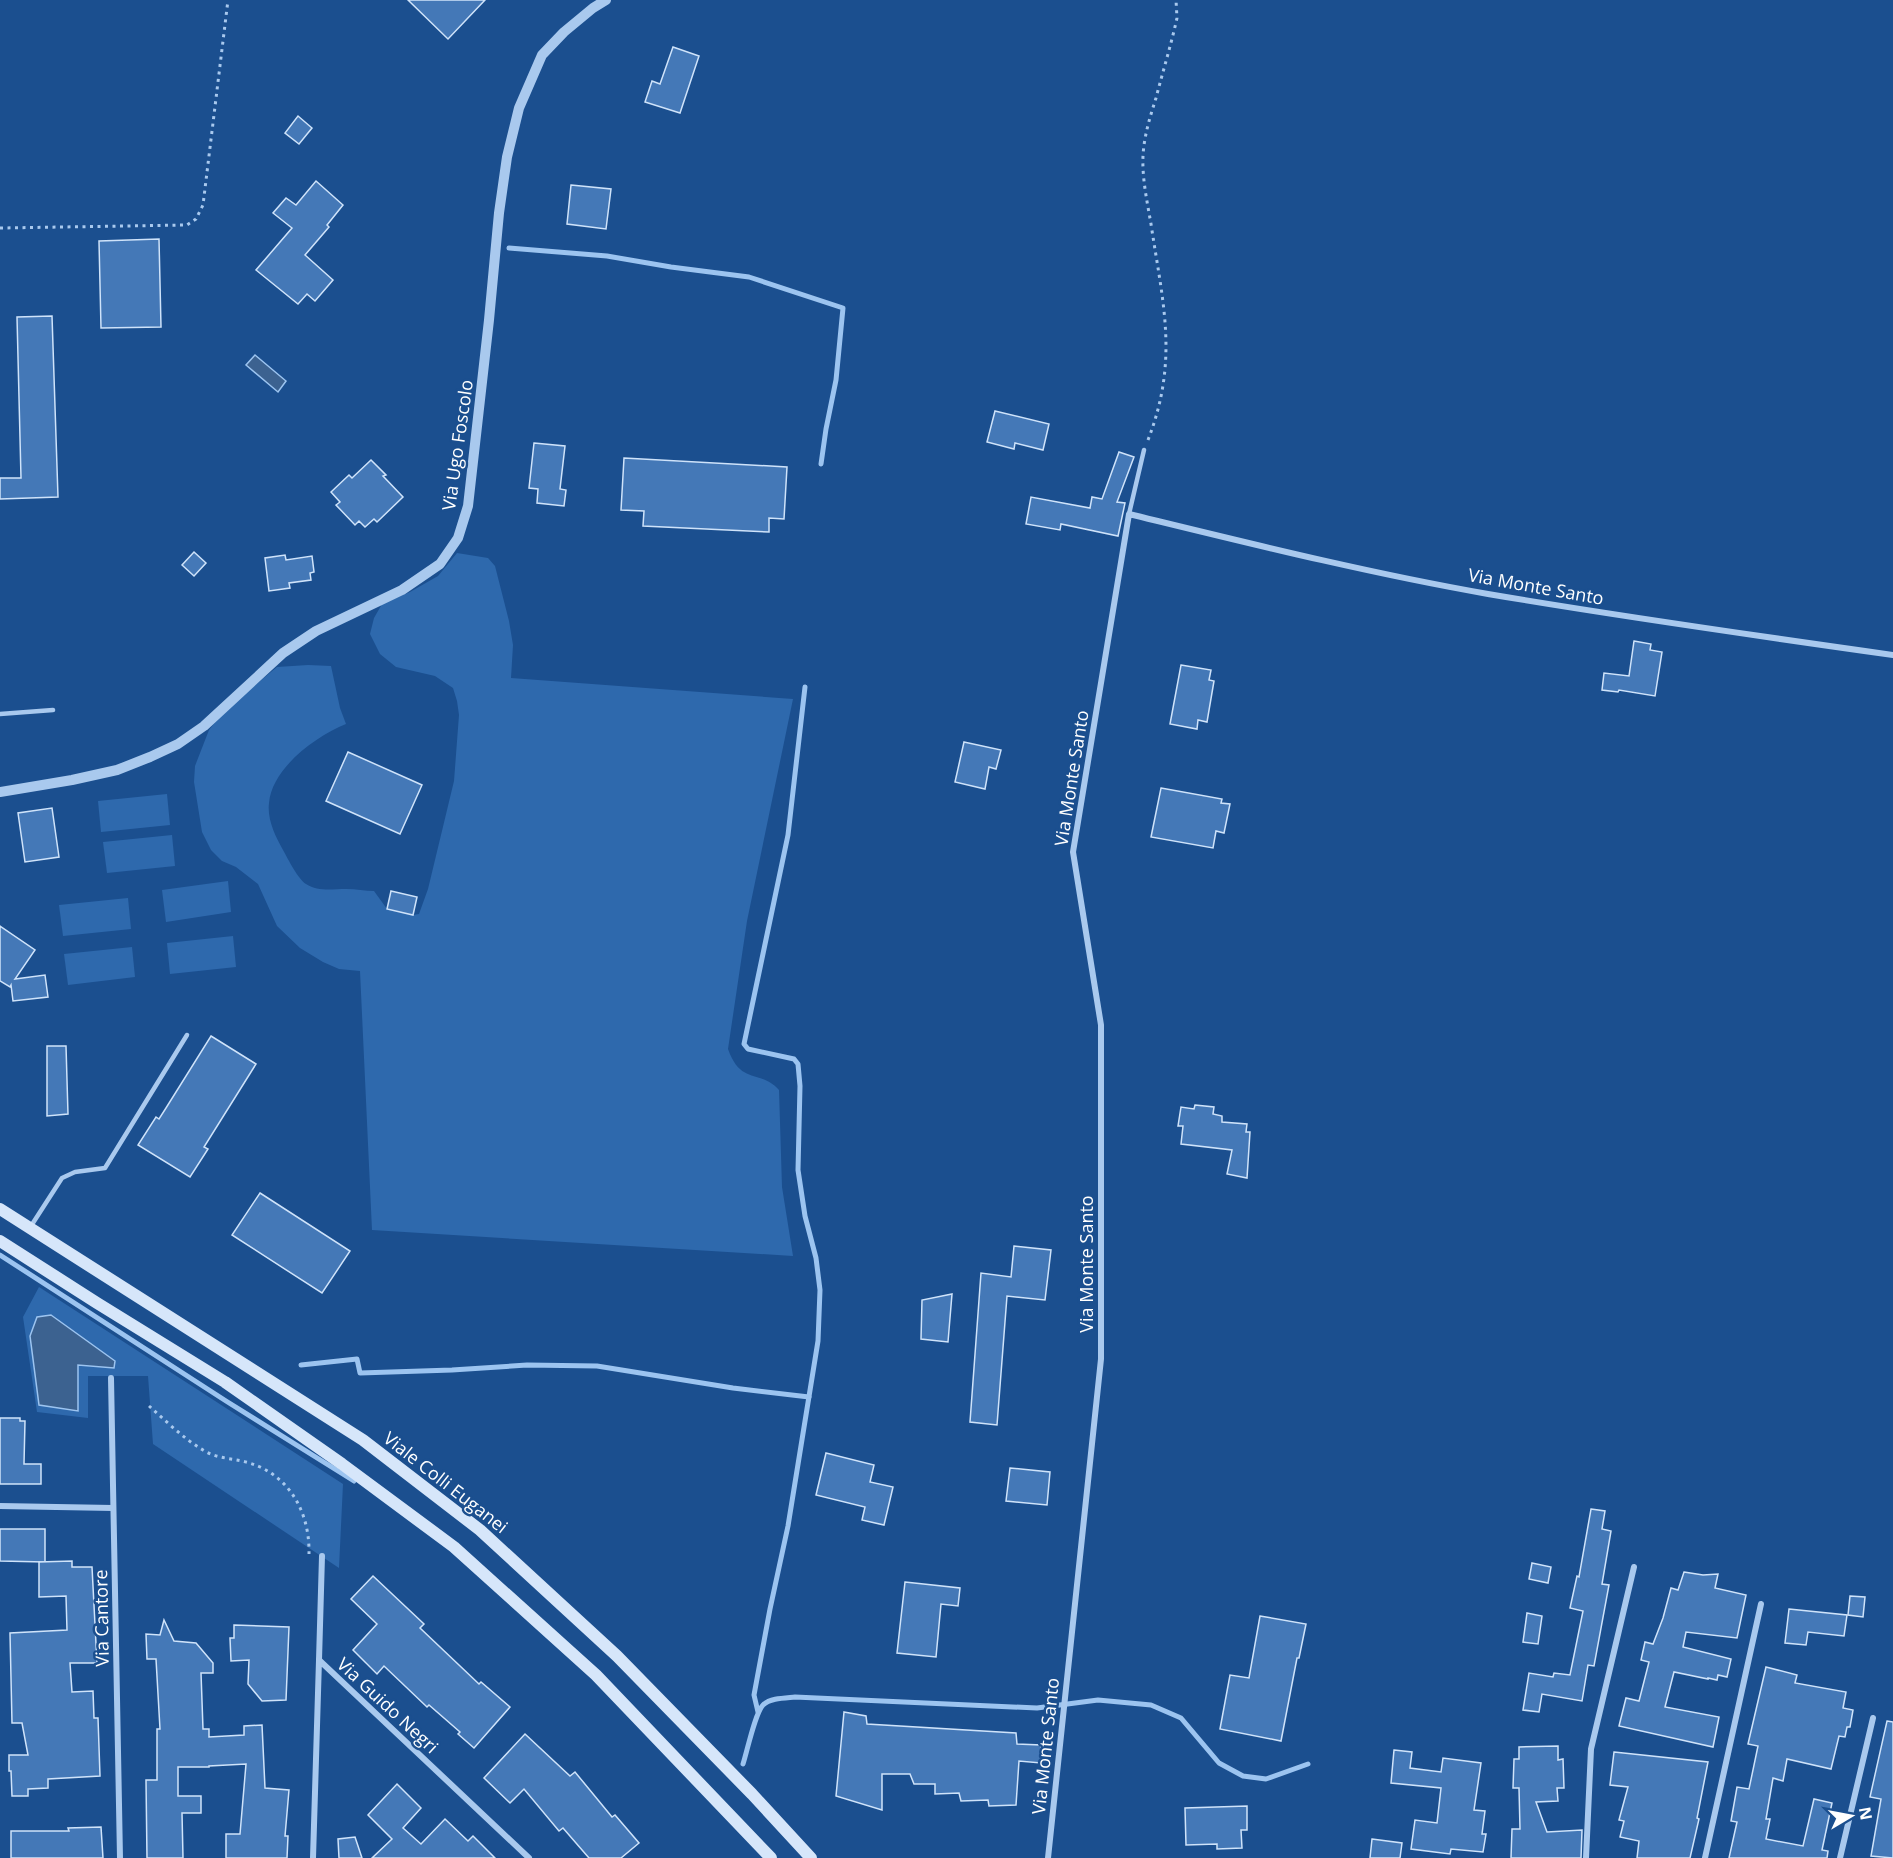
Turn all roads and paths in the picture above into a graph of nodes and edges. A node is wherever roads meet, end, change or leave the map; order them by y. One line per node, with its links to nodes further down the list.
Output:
1 (228, 0): 4 (path)
2 (606, 0): 10 (street, Via Ugo Foscolo)
3 (1176, 0): 5 (path)
4 (0, 228)
5 (1144, 450): 6 (lane)
6 (1129, 514): 7 (street, Via Monte Santo); 30 (street, Via Monte Santo)
7 (1893, 655)
8 (53, 710): 9 (lane)
9 (0, 714)
10 (0, 792)
11 (187, 1035): 13 (lane)
12 (0, 1209): 13 (main road, Viale Colli Euganei)
13 (30, 1228): 29 (main road, Viale Colli Euganei)
14 (0, 1241): 28 (main road)
15 (111, 1378): 18 (street, Via Cantore)
16 (149, 1406): 20 (path)
17 (0, 1506): 18 (street)
18 (113, 1508): 25 (street, Via Cantore)
19 (322, 1556): 23 (street)
20 (308, 1564)
21 (1634, 1568): 31 (street)
22 (1761, 1604): 32 (street)
23 (319, 1660): 26 (street, Via Guido Negri); 27 (street, Via Guido Negri)
24 (1874, 1718): 33 (street)
25 (120, 1858)
26 (313, 1858)
27 (529, 1858)
28 (771, 1858)
29 (811, 1858)
30 (1048, 1858)
31 (1586, 1858)
32 (1705, 1858)
33 (1840, 1858)

